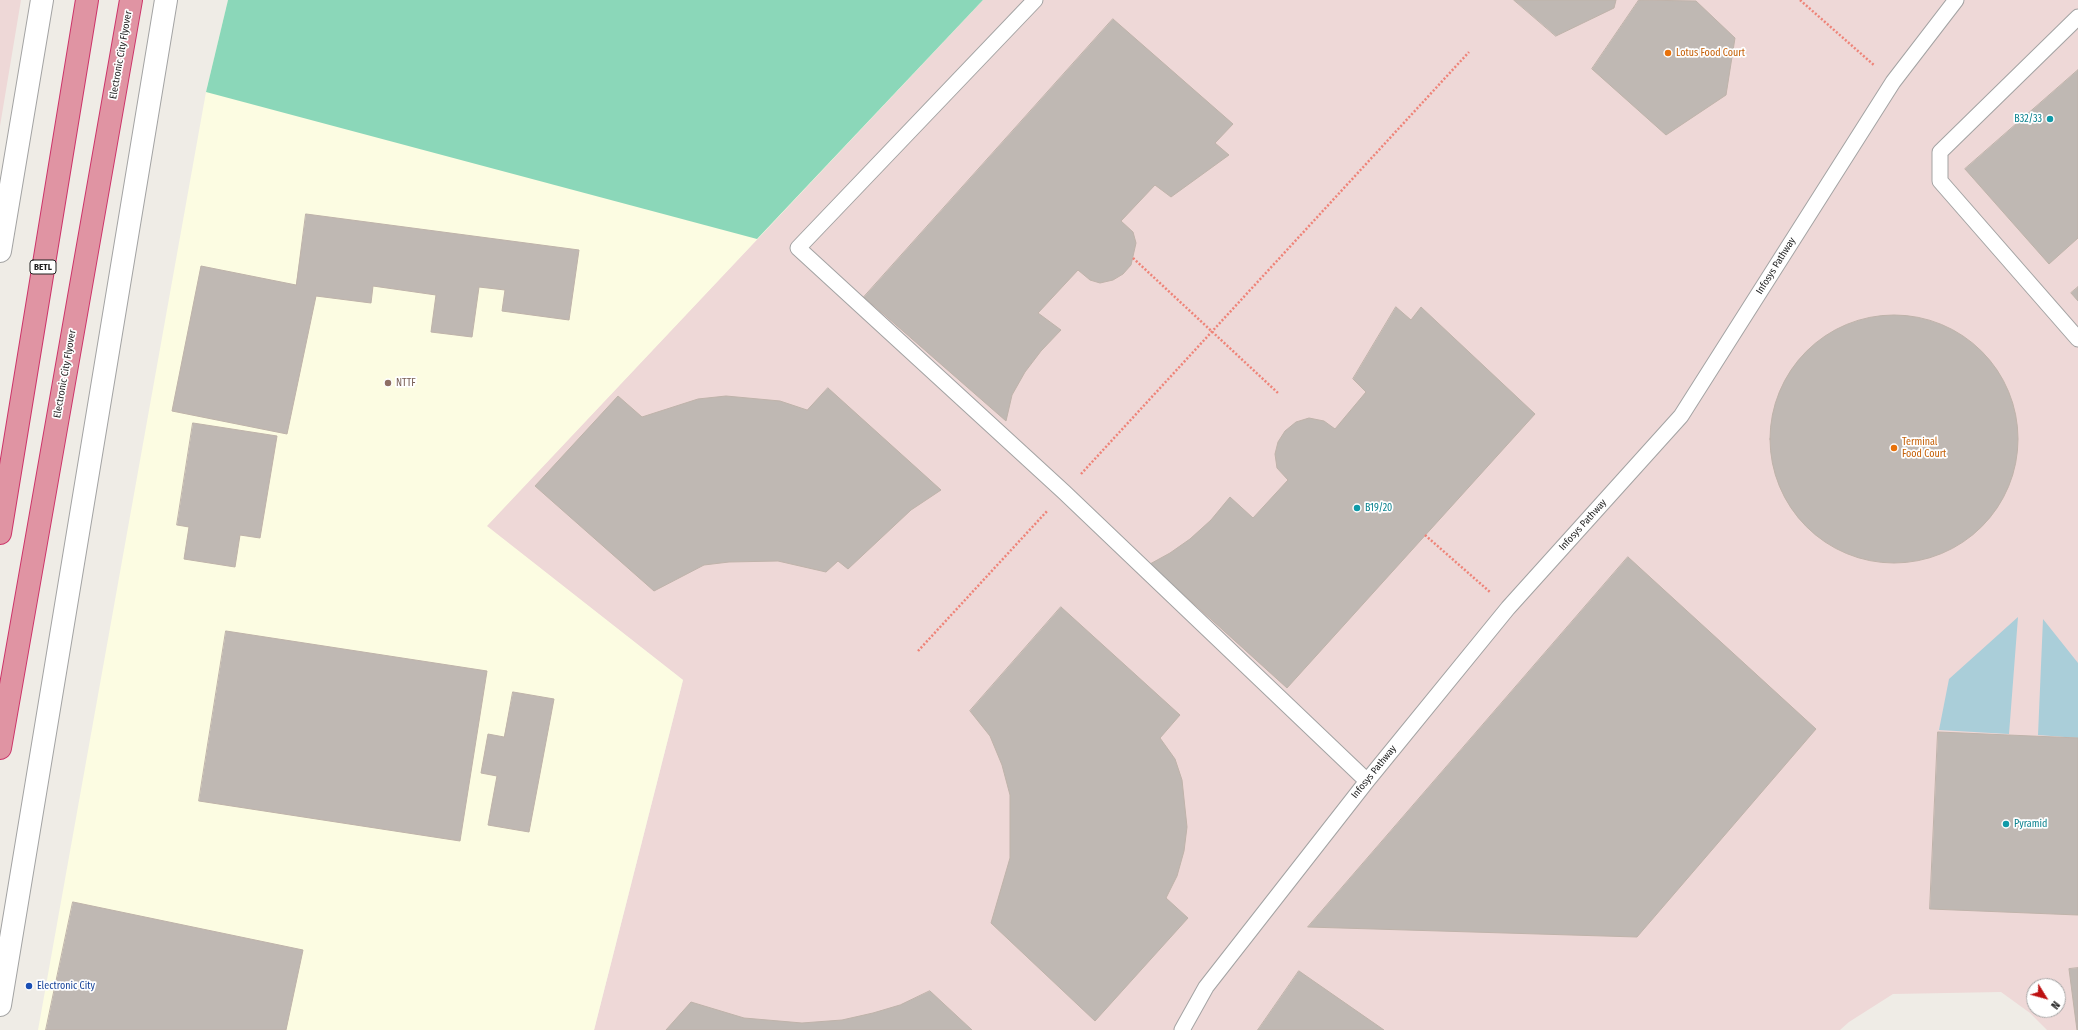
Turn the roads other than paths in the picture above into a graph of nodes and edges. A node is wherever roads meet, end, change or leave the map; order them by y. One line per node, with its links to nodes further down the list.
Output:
1 (42, 0): 8 (street)
2 (87, 0): 10 (highway, BETL)
3 (130, 0): 11 (highway, Electronic City Flyover)
4 (166, 0): 13 (street)
5 (1035, 0): 12 (lane)
6 (1956, 0): 12 (lane, Infosys Pathway)
7 (2078, 17): 9 (lane)
8 (0, 251)
9 (2078, 338)
10 (0, 533)
11 (0, 748)
12 (1367, 781): 14 (lane, Infosys Pathway)
13 (0, 1005)
14 (1182, 1030)

